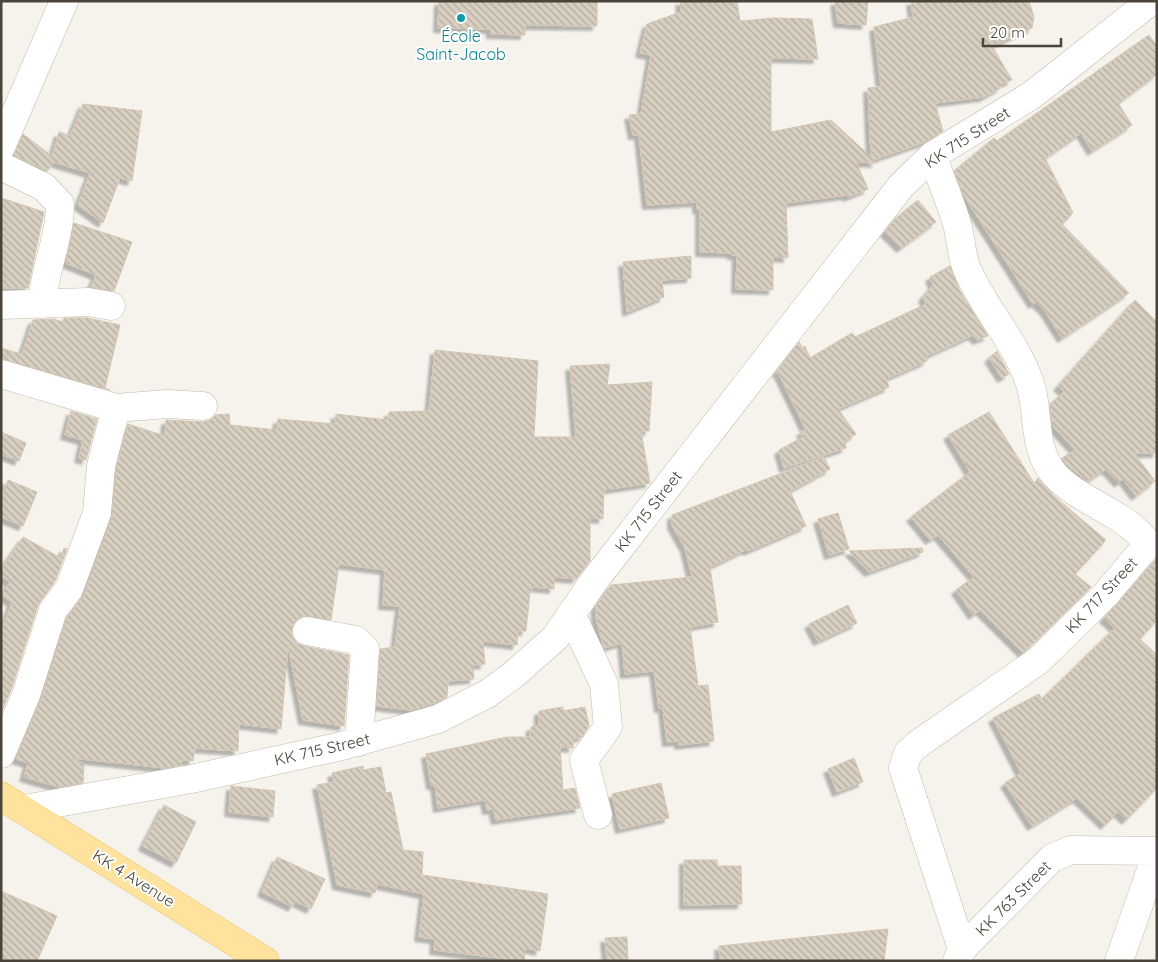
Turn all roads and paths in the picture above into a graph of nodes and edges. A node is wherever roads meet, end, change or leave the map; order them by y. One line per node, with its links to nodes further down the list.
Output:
1 (64, 1): 3 (street)
2 (1151, 1): 4 (street, KK 715 Street)
3 (3, 138)
4 (932, 156): 12 (street, KK 715 Street); 19 (street, KK 717 Street)
5 (1, 166): 6 (street)
6 (42, 304): 7 (street); 8 (street)
7 (1, 305)
8 (112, 306)
9 (1, 374): 11 (street)
10 (203, 406): 11 (street)
11 (116, 408): 15 (street)
12 (571, 614): 14 (street, KK 715 Street); 17 (street)
13 (307, 631): 14 (street)
14 (359, 742): 16 (street, KK 715 Street)
15 (1, 754)
16 (13, 802): 20 (main road, KK 4 Avenue)
17 (598, 815)
18 (1157, 852): 19 (street, KK 763 Street); 21 (street)
19 (960, 955)
20 (265, 961)
21 (1119, 961)

